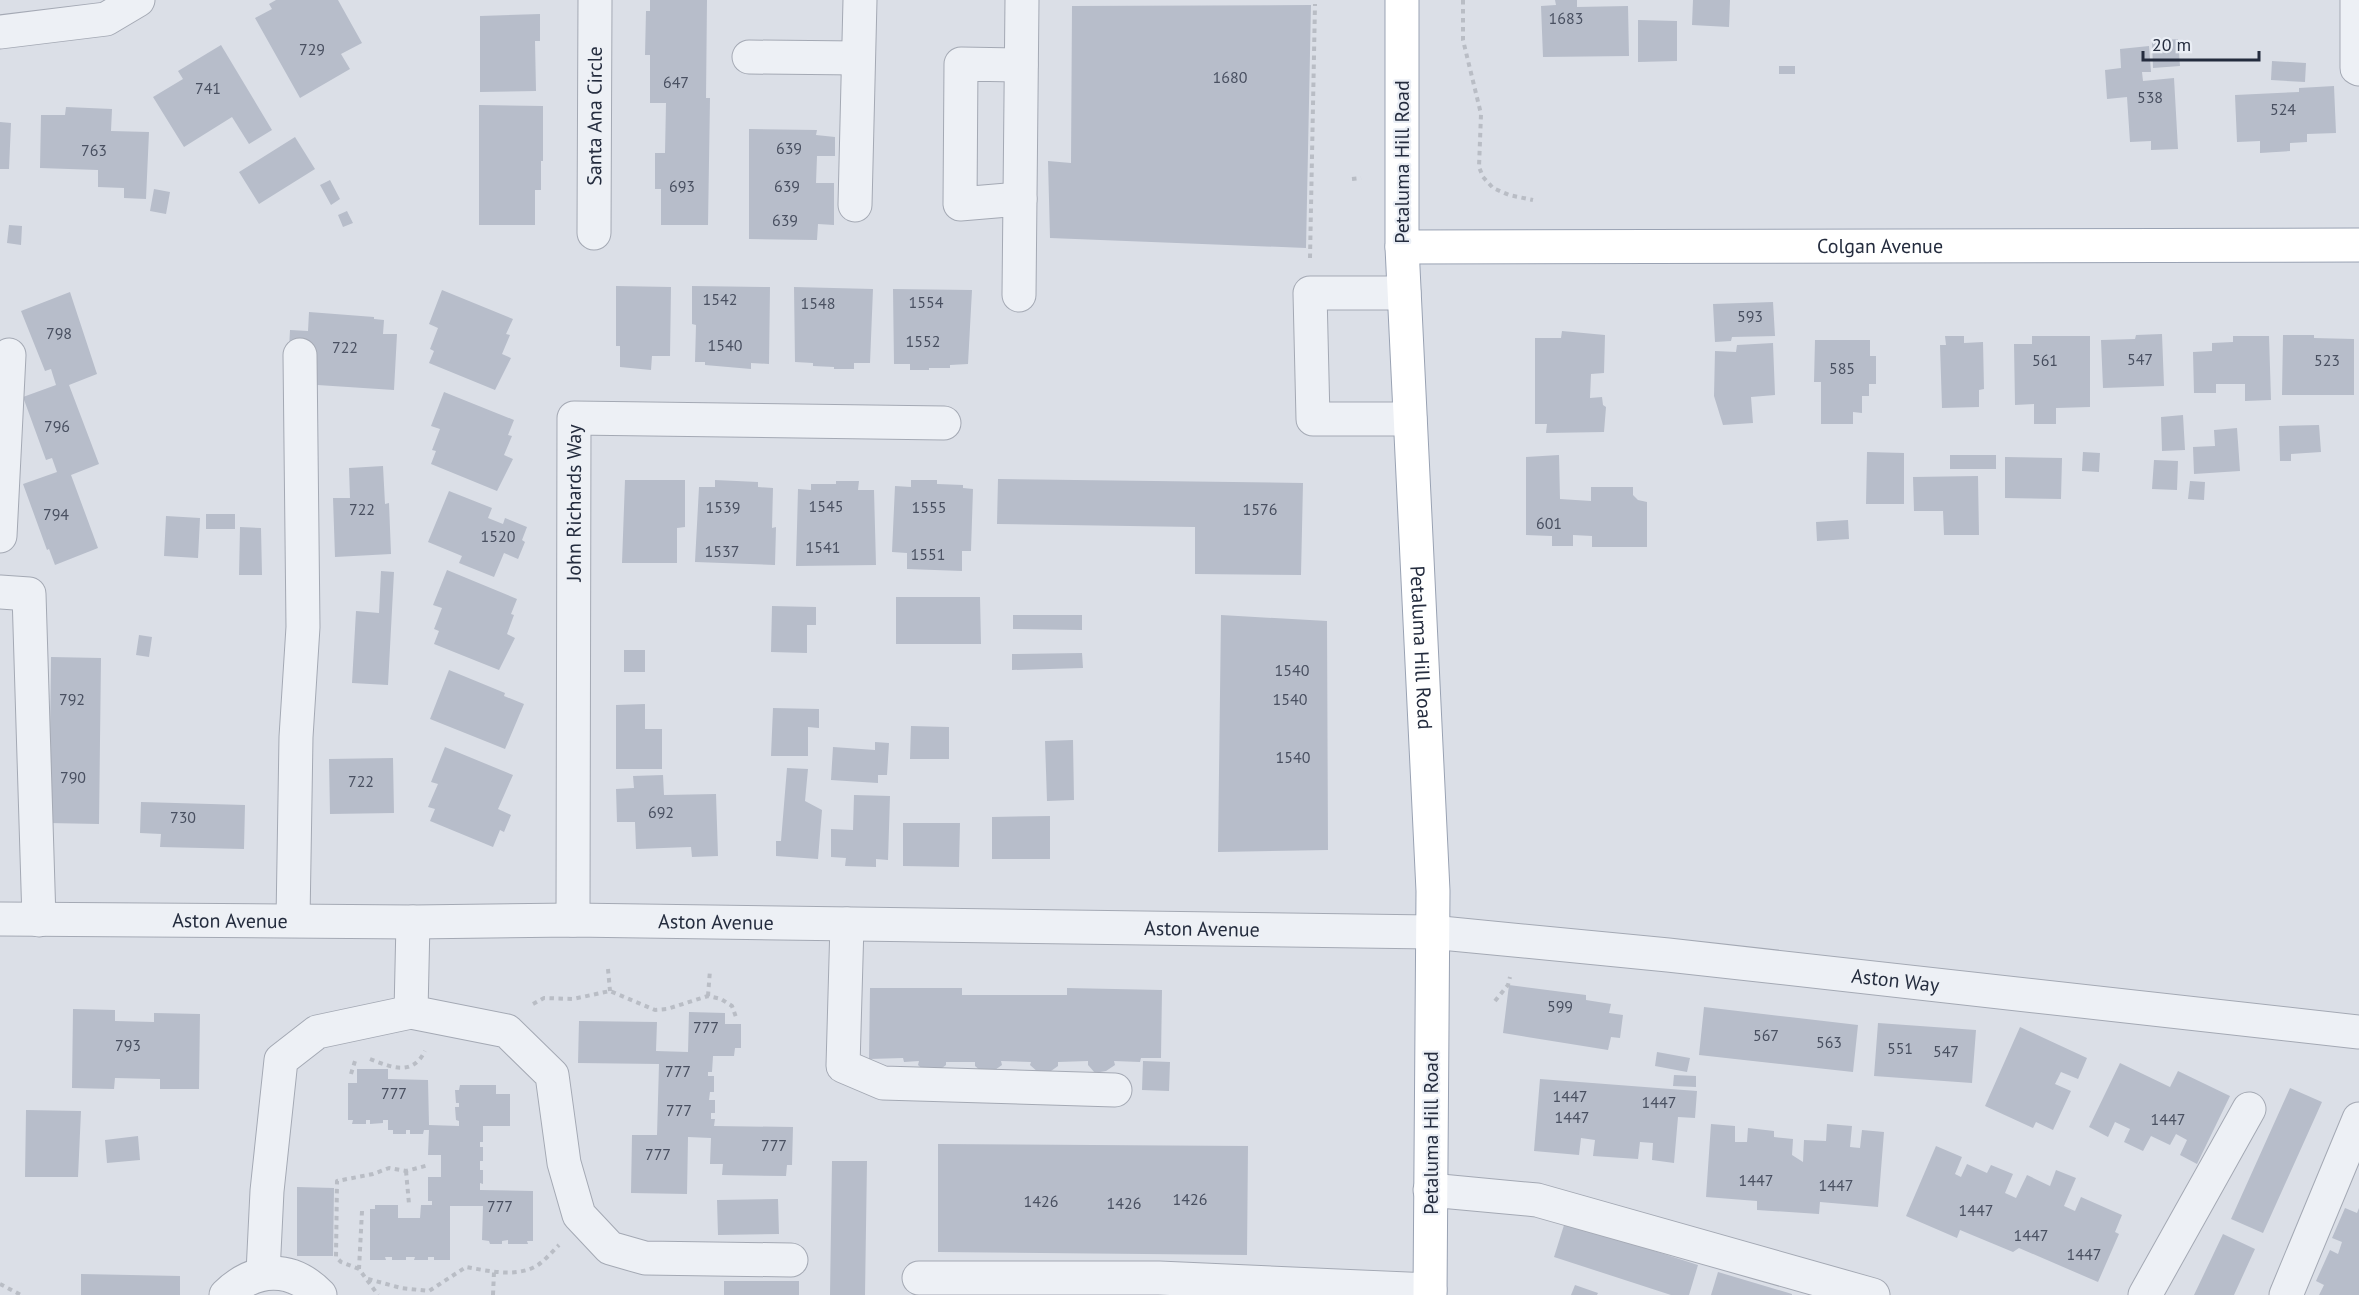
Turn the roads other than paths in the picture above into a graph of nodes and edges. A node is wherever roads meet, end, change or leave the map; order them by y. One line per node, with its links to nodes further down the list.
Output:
1 (138, 0): 7 (street)
2 (595, 0): 14 (street, Santa Ana Circle)
3 (860, 0): 9 (street)
4 (1022, 0): 10 (street)
5 (1402, 0): 16 (main road, Petaluma Hill Road)
6 (2357, 0): 11 (street)
7 (0, 32)
8 (749, 57): 9 (street)
9 (858, 58): 13 (street)
10 (1020, 65): 12 (street); 12 (street)
11 (2359, 69)
12 (1020, 200): 18 (street)
13 (855, 205)
14 (594, 233)
15 (2359, 245): 16 (main road, Colgan Avenue)
16 (1402, 247): 17 (main road, Petaluma Hill Road)
17 (1404, 293): 21 (main road, Petaluma Hill Road); 21 (street)
18 (1019, 295)
19 (9, 355): 23 (street)
20 (300, 355): 27 (street)
21 (1410, 418): 31 (main road, Petaluma Hill Road)
22 (944, 423): 28 (street, John Richards Way)
23 (0, 536)
24 (0, 592): 26 (street)
25 (0, 919): 26 (street, Aston Avenue)
26 (39, 920): 27 (street, Aston Avenue)
27 (293, 920): 29 (street, Aston Avenue)
28 (573, 920): 29 (street, Aston Avenue); 30 (street, Aston Avenue)
29 (413, 922): 32 (street)
30 (847, 924): 31 (street, Aston Avenue); 34 (street)
31 (1431, 932): 33 (street, Aston Way); 37 (main road, Petaluma Hill Road)
32 (411, 1012): 38 (street); 39 (street)
33 (2359, 1032)
34 (1115, 1090)
35 (2249, 1109): 45 (street)
36 (2359, 1119): 46 (street)
37 (1430, 1190): 41 (main road, Petaluma Hill Road); 44 (street)
38 (791, 1260)
39 (263, 1273): 42 (street); 43 (street)
40 (919, 1278): 41 (street)
41 (1430, 1293)
42 (226, 1295)
43 (321, 1295)
44 (1873, 1295)
45 (2145, 1295)
46 (2286, 1295)

